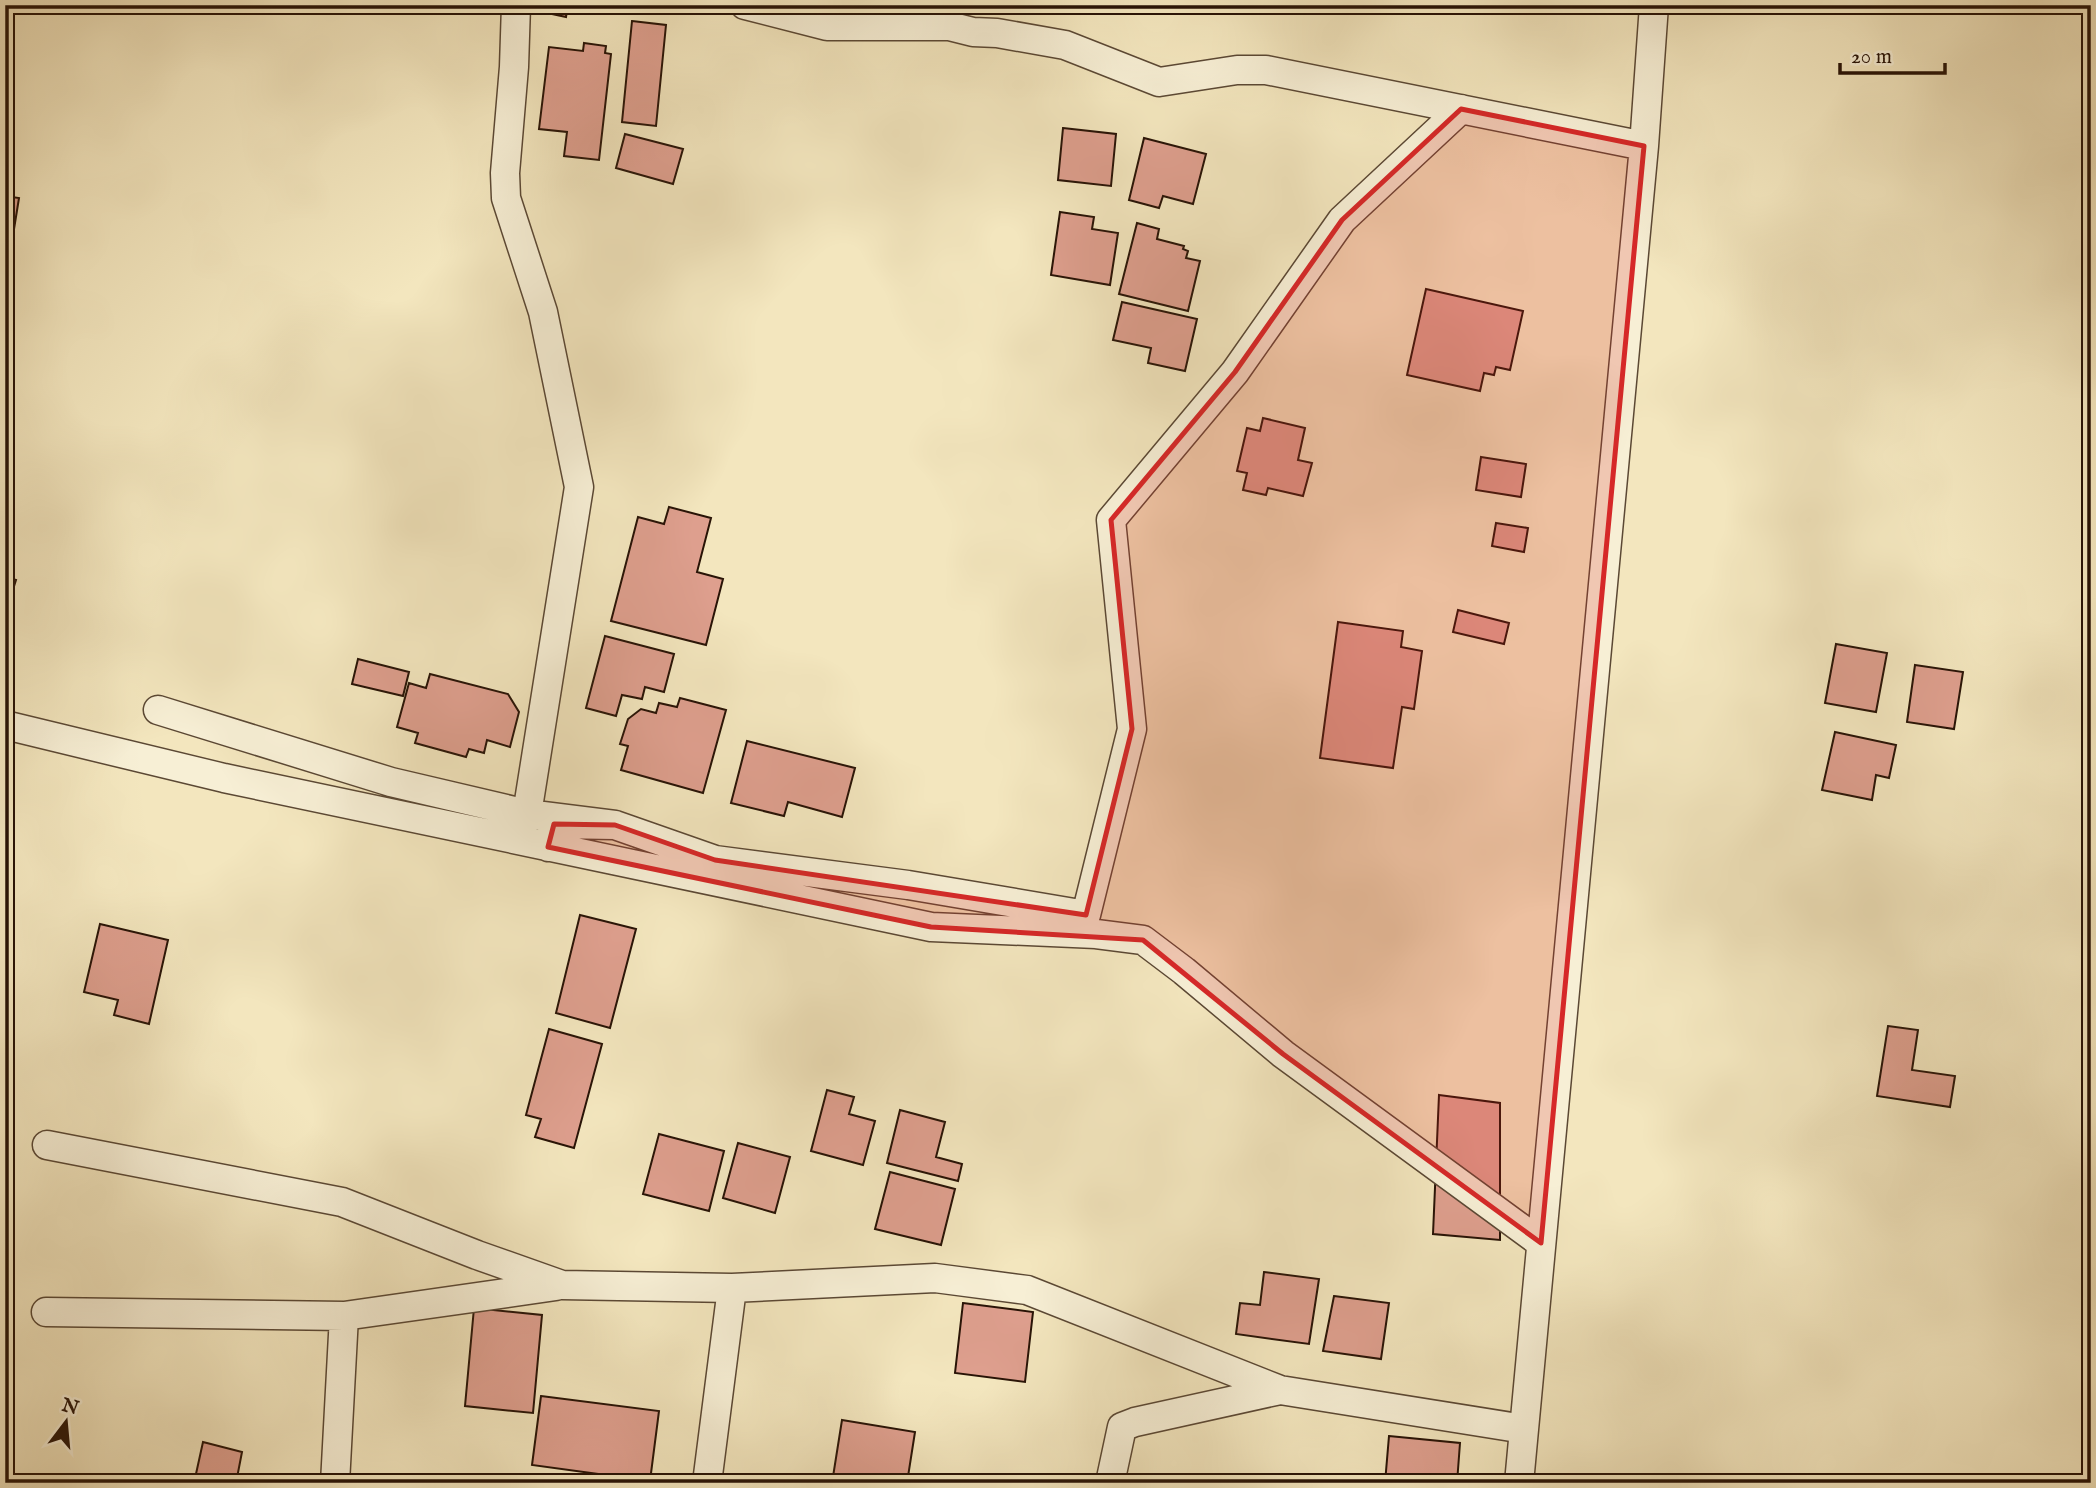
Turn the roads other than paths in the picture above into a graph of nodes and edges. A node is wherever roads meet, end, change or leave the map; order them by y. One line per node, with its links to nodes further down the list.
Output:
1 (516, 5): 8 (street)
2 (746, 5): 4 (street)
3 (1654, 5): 5 (street)
4 (1461, 109): 5 (street); 9 (street)
5 (1644, 146): 12 (street)
6 (158, 710): 8 (street)
7 (5, 725): 10 (street)
8 (527, 814): 9 (street)
9 (615, 825): 10 (street)
10 (548, 846): 12 (street)
11 (47, 1145): 13 (street)
12 (1541, 1243): 18 (street)
13 (562, 1285): 14 (street); 16 (street)
14 (732, 1288): 17 (street); 20 (street)
15 (46, 1312): 16 (street)
16 (344, 1315): 19 (street)
17 (1280, 1390): 18 (street); 21 (street)
18 (1524, 1429): 22 (street)
19 (335, 1483)
20 (707, 1483)
21 (1110, 1483)
22 (1519, 1483)

